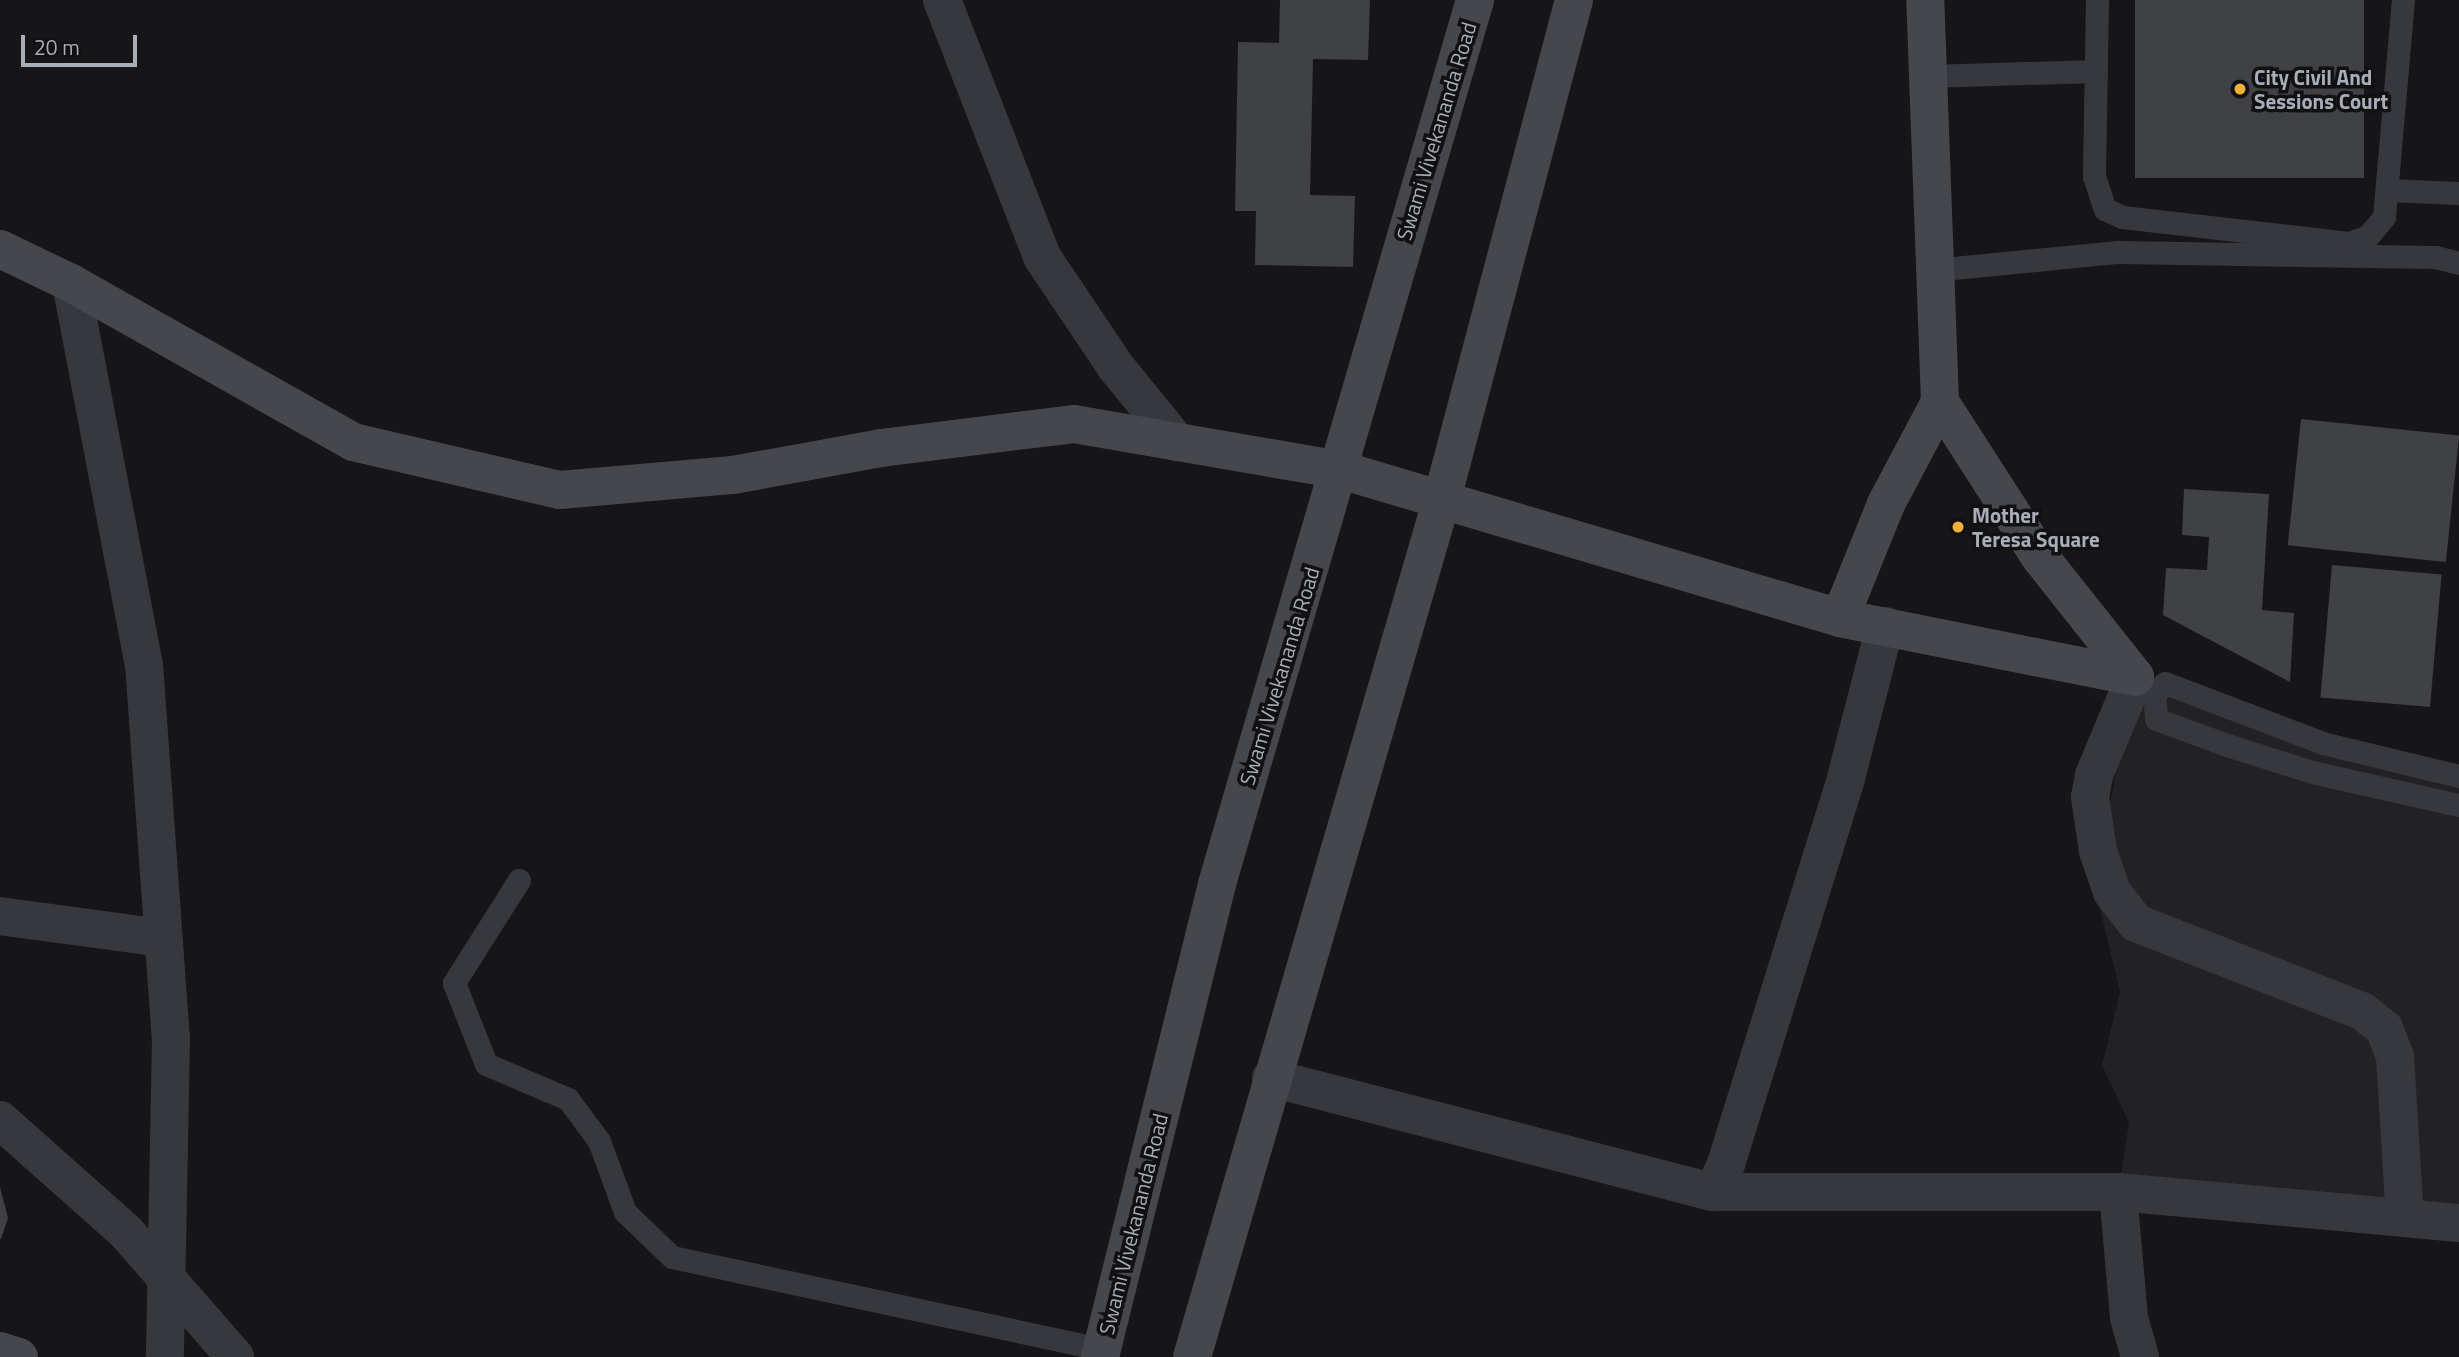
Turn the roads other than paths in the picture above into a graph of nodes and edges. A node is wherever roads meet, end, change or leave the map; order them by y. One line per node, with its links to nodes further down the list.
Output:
1 (942, 0): 16 (street)
2 (1475, 0): 17 (street, Swami Vivekananda Road)
3 (1574, 0): 18 (street)
4 (1925, 0): 8 (street)
5 (2097, 0): 7 (lane)
6 (2403, 0): 9 (lane)
7 (2096, 71): 8 (lane); 9 (lane)
8 (1927, 76): 13 (street)
9 (2387, 190): 10 (lane)
10 (2459, 193)
11 (0, 248): 14 (street)
12 (2459, 263): 13 (lane)
13 (1933, 270): 15 (street)
14 (71, 283): 16 (street); 26 (street)
15 (1940, 402): 19 (street); 21 (street)
16 (1177, 442): 17 (street)
17 (1341, 470): 18 (street); 35 (street, Swami Vivekananda Road)
18 (1442, 499): 19 (street); 27 (street)
19 (1840, 618): 20 (street)
20 (1885, 626): 21 (street); 29 (street)
21 (2145, 685): 22 (lane); 23 (lane); 31 (street)
22 (2459, 776)
23 (2459, 805)
24 (519, 880): 35 (lane)
25 (0, 916): 26 (street)
26 (163, 938): 33 (street)
27 (1271, 1078): 29 (street); 39 (street)
28 (0, 1120): 33 (street)
29 (1713, 1192): 30 (street)
30 (2118, 1192): 31 (street); 40 (street)
31 (2405, 1218): 32 (street)
32 (2459, 1223)
33 (166, 1275): 37 (street); 38 (street)
34 (0, 1351): 36 (street)
35 (1101, 1353)
36 (18, 1357)
37 (165, 1357)
38 (235, 1357)
39 (1192, 1357)
40 (2140, 1357)

